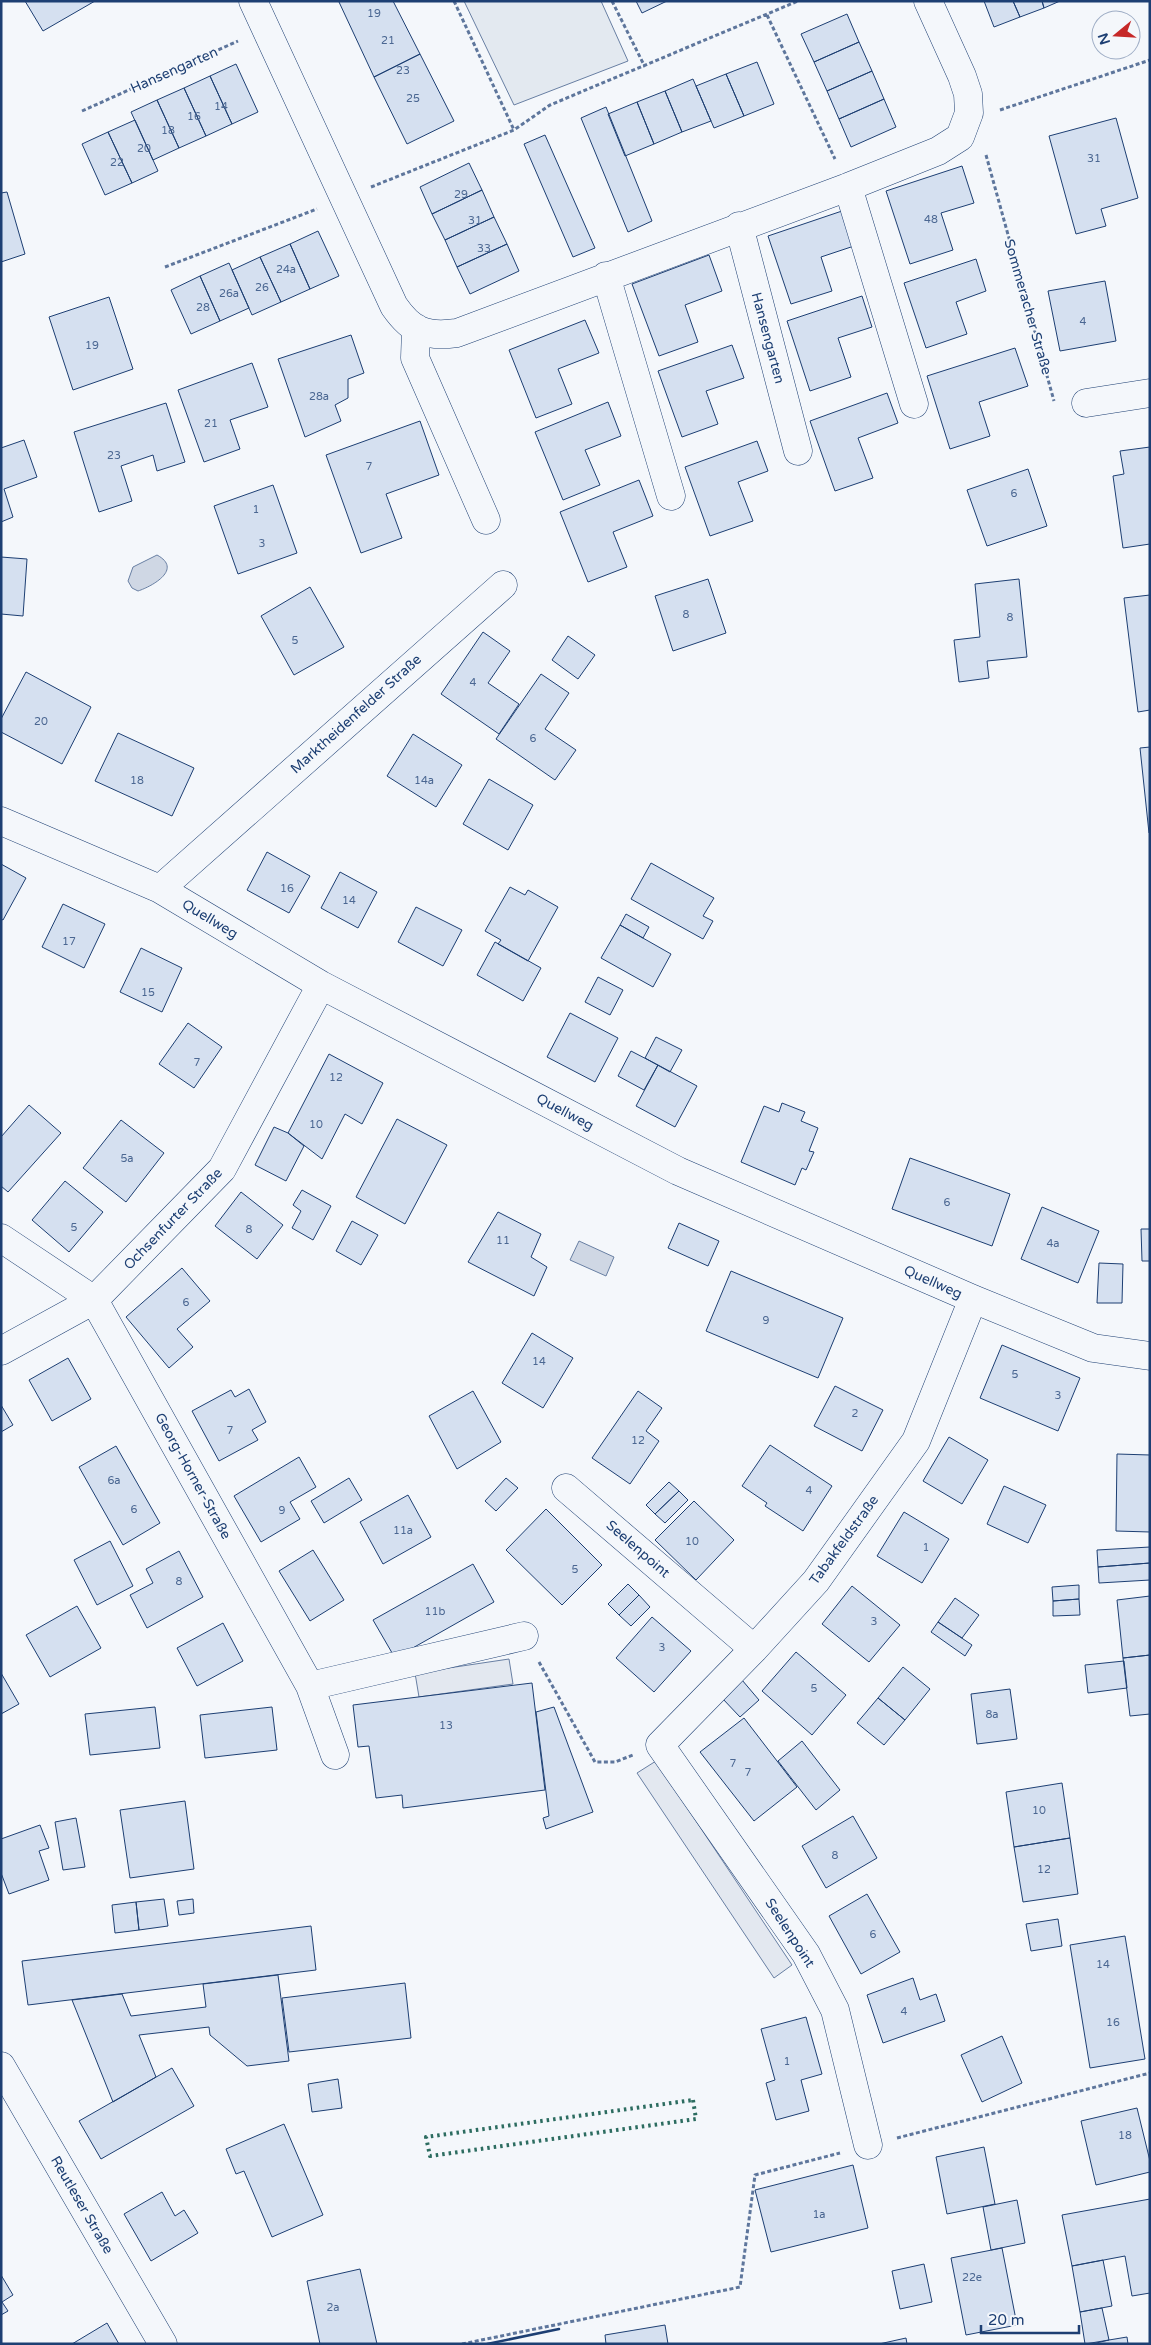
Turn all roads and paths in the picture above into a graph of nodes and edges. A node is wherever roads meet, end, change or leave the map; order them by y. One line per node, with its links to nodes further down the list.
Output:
1 (254, 1): 7 (street)
2 (454, 1): 12 (path)
3 (612, 1): 9 (path)
4 (798, 1): 6 (path)
5 (928, 1): 11 (street)
6 (767, 14): 9 (path); 13 (path)
7 (266, 28): 10 (path, Hansengarten); 14 (street)
8 (1150, 60): 11 (path)
9 (645, 66): 12 (path)
10 (82, 111)
11 (968, 114): 13 (street); 20 (path, Sommeracher Straße)
12 (514, 130): 14 (path)
13 (848, 187): 15 (street); 21 (street)
14 (345, 198): 16 (path); 18 (street)
15 (738, 226): 17 (street); 22 (street, Hansengarten)
16 (165, 267)
17 (606, 276): 18 (street); 23 (street)
18 (416, 328): 24 (street)
19 (1150, 393): 20 (street)
20 (1086, 403)
21 (914, 404)
22 (798, 451)
23 (671, 496)
24 (486, 520)
25 (503, 584): 27 (street, Marktheidenfelder Straße)
26 (1, 821): 27 (street, Quellweg)
27 (160, 889): 28 (street, Quellweg)
28 (321, 984): 30 (street, Quellweg); 31 (street, Ochsenfurter Straße)
29 (1, 1238): 31 (street, Georg-Horner-Straße)
30 (973, 1299): 33 (street, Quellweg); 36 (street, Tabakfeldstraße)
31 (94, 1300): 32 (street, Ochsenfurter Straße); 37 (street, Georg-Horner-Straße)
32 (1, 1351)
33 (1150, 1356)
34 (566, 1488): 36 (street, Seelenpoint)
35 (524, 1636): 37 (street); 38 (path)
36 (754, 1649): 38 (street, Tabakfeldstraße)
37 (310, 1686): 39 (street, Georg-Horner-Straße)
38 (660, 1745): 42 (street, Seelenpoint)
39 (335, 1755)
40 (1, 2066): 43 (street, Reutleser Straße)
41 (1150, 2073): 42 (path)
42 (868, 2145): 44 (path)
43 (163, 2344)
44 (462, 2344)

